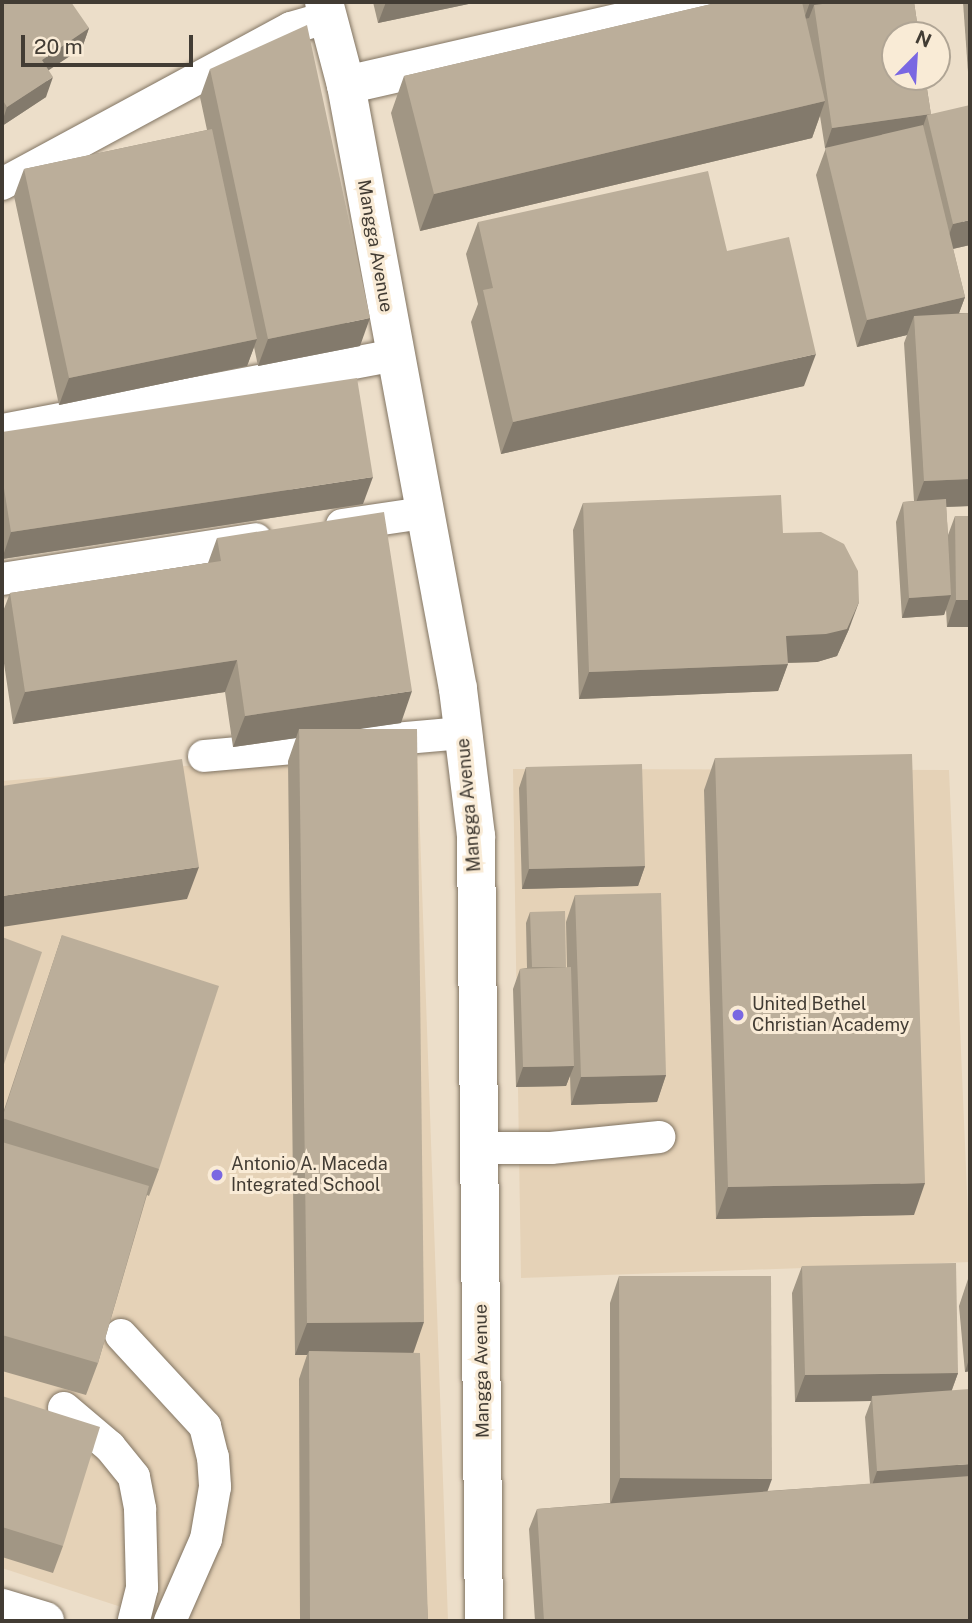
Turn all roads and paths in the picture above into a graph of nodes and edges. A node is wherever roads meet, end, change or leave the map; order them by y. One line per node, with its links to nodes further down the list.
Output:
1 (708, 2): 3 (street)
2 (327, 9): 3 (street, Mangga Avenue); 4 (lane)
3 (346, 85): 5 (street, Mangga Avenue)
4 (2, 184)
5 (394, 355): 6 (lane); 7 (street, Mangga Avenue)
6 (2, 430)
7 (423, 513): 8 (lane); 11 (street, Mangga Avenue)
8 (320, 528)
9 (278, 535): 10 (lane)
10 (2, 579)
11 (463, 733): 12 (lane); 14 (street, Mangga Avenue)
12 (204, 756)
13 (659, 1137): 14 (lane)
14 (479, 1147): 21 (street, Mangga Avenue)
15 (121, 1335): 20 (lane)
16 (64, 1408): 19 (lane)
17 (2, 1608): 18 (street)
18 (45, 1621)
19 (134, 1621)
20 (170, 1621)
21 (484, 1621)

